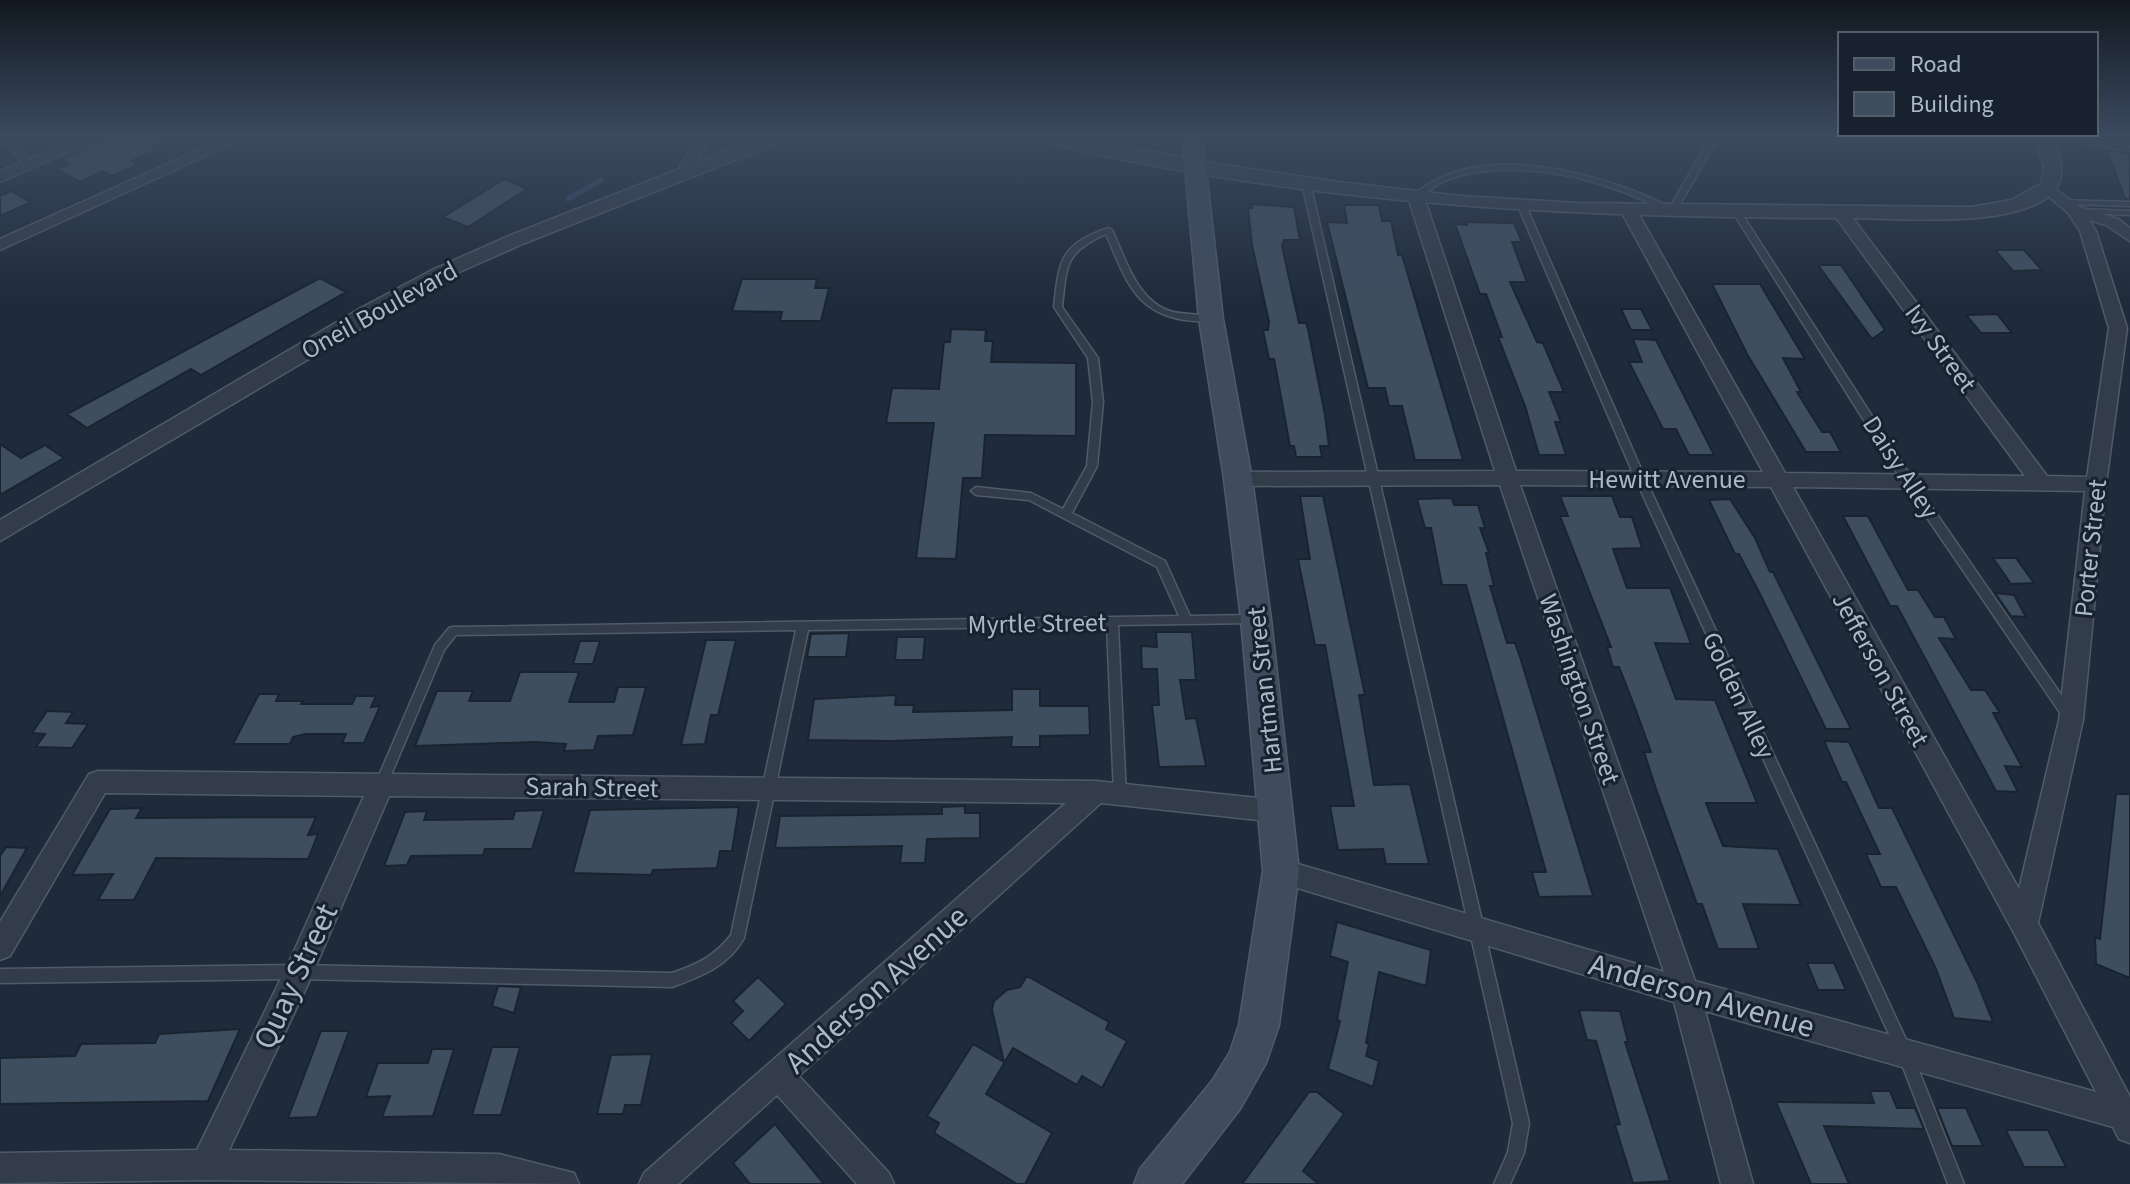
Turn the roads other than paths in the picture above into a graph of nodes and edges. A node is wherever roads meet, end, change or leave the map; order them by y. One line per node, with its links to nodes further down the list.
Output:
1 (121, 190): 20 (street)
2 (641, 190): 32 (street, Oneil Boulevard)
3 (1198, 190): 21 (main road, Hartman Street)
4 (1308, 190): 24 (lane)
5 (1363, 190): 10 (street)
6 (1426, 190): 10 (lane)
7 (1627, 190): 15 (lane)
8 (1684, 190): 15 (lane)
9 (2058, 190): 11 (street)
10 (1416, 197): 13 (street); 25 (street, Washington Street)
11 (2062, 200): 12 (lane); 17 (street); 18 (lane); 19 (street); 29 (street, Porter Street)
12 (2130, 204)
13 (1522, 206): 14 (street); 22 (lane, Golden Alley)
14 (1629, 211): 15 (street); 26 (street, Jefferson Street)
15 (1672, 211): 16 (street)
16 (1736, 211): 17 (street); 27 (lane, Daisy Alley)
17 (1840, 212): 28 (street, Ivy Street)
18 (2130, 213)
19 (2130, 236)
20 (0, 245)
21 (1211, 319): 23 (main road, Hartman Street); 31 (lane)
22 (1640, 478): 25 (street, Hewitt Avenue); 26 (street, Hewitt Avenue); 49 (lane, Golden Alley)
23 (1238, 479): 24 (street, Hewitt Avenue); 33 (main road, Hartman Street)
24 (1375, 479): 25 (street, Hewitt Avenue); 44 (lane)
25 (1508, 479): 48 (street, Washington Street)
26 (1776, 480): 27 (street, Hewitt Avenue); 43 (street, Jefferson Street)
27 (1908, 481): 28 (street, Hewitt Avenue); 37 (lane, Daisy Alley)
28 (2041, 483): 29 (street, Hewitt Avenue)
29 (2096, 484): 37 (street, Porter Street)
30 (976, 491): 31 (lane)
31 (1065, 516): 34 (lane)
32 (0, 532)
33 (1256, 619): 34 (lane, Myrtle Street); 41 (main road, Hartman Street)
34 (1186, 620): 35 (lane, Myrtle Street)
35 (1112, 621): 36 (lane, Myrtle Street); 40 (lane)
36 (803, 626): 38 (lane, Myrtle Street); 39 (lane)
37 (2071, 720): 43 (street, Porter Street)
38 (381, 785): 39 (street, Sarah Street); 45 (street, Sarah Street); 46 (street, Quay Street)
39 (769, 789): 40 (street, Sarah Street); 46 (lane)
40 (1108, 793): 41 (street, Sarah Street); 50 (street, Anderson Avenue)
41 (1277, 811): 42 (main road, Hartman Street)
42 (1281, 871): 44 (street, Anderson Avenue); 57 (main road, Hartman Street)
43 (2024, 924): 51 (street, Jefferson Street)
44 (1478, 930): 48 (street, Anderson Avenue); 58 (lane)
45 (0, 947)
46 (299, 972): 47 (lane); 52 (street, Quay Street)
47 (0, 976)
48 (1685, 992): 49 (street, Anderson Avenue); 59 (street, Washington Street)
49 (1904, 1051): 51 (street, Anderson Avenue); 60 (lane, Golden Alley)
50 (779, 1076): 55 (street, Anderson Avenue); 56 (street)
51 (2127, 1122)
52 (206, 1165): 53 (street); 54 (street)
53 (0, 1168)
54 (563, 1184)
55 (655, 1184)
56 (878, 1184)
57 (1155, 1184)
58 (1502, 1184)
59 (1737, 1184)
60 (1956, 1184)

